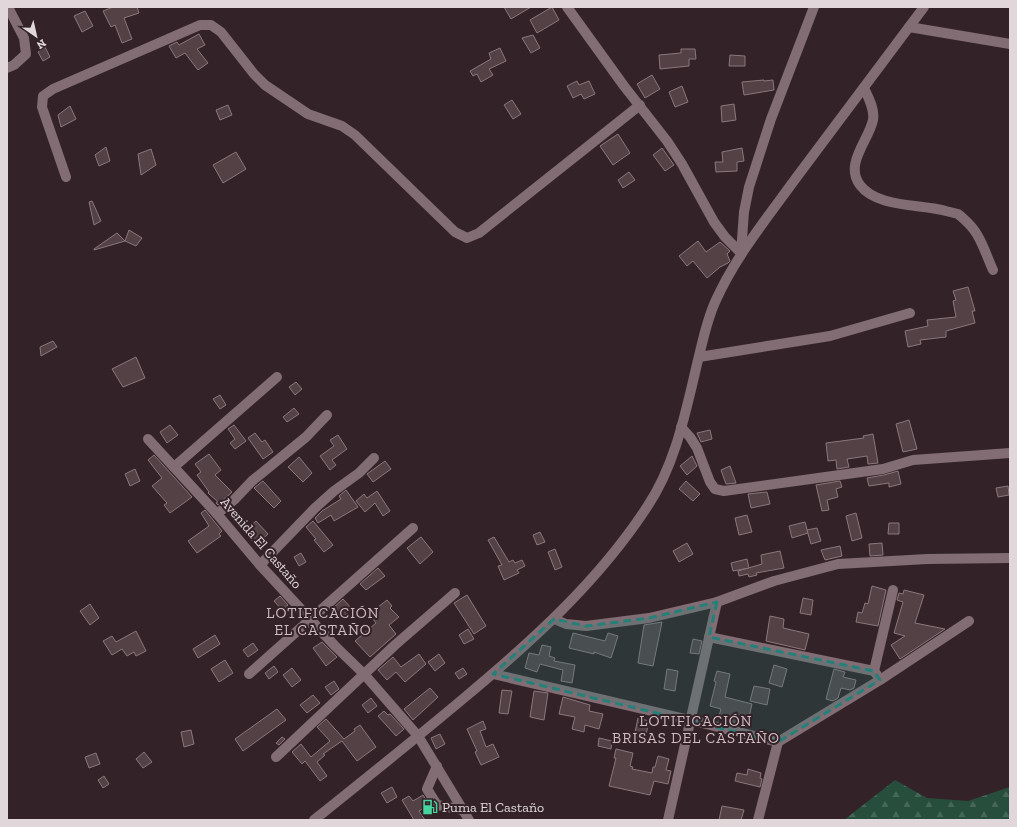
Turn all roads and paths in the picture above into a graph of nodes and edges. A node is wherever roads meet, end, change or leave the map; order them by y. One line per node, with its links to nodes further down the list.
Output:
1 (8, 7): 7 (street)
2 (567, 7): 9 (street)
3 (814, 7): 11 (street)
4 (924, 7): 5 (street)
5 (908, 28): 6 (street); 8 (street)
6 (1010, 44)
7 (7, 68)
8 (864, 88): 11 (street); 12 (street)
9 (640, 105): 10 (street); 11 (street)
10 (66, 177)
11 (742, 253): 14 (street)
12 (993, 270)
13 (910, 313): 14 (street)
14 (699, 357): 17 (street)
15 (277, 377): 21 (street)
16 (327, 414): 22 (street)
17 (681, 427): 19 (street); 29 (street)
18 (148, 439): 21 (street, Avenida El Castaño)
19 (1010, 453)
20 (374, 458): 25 (street)
21 (174, 467): 22 (street, Avenida El Castaño)
22 (218, 514): 25 (street, Avenida El Castaño)
23 (413, 528): 30 (street)
24 (1010, 558): 28 (street)
25 (260, 564): 30 (street, Avenida El Castaño)
26 (893, 590): 33 (street)
27 (455, 593): 35 (street)
28 (716, 602): 29 (street); 32 (street)
29 (554, 619): 36 (street)
30 (311, 620): 34 (street); 35 (street, Avenida El Castaño)
31 (969, 620): 37 (street)
32 (709, 637): 33 (street); 38 (street)
33 (874, 671): 37 (street)
34 (249, 674)
35 (364, 674): 39 (street, Avenida El Castaño); 41 (street)
36 (493, 674): 38 (street); 39 (street)
37 (880, 680): 40 (street)
38 (690, 720): 40 (street); 46 (street)
39 (418, 736): 42 (street, Avenida El Castaño); 44 (street)
40 (778, 742): 47 (street)
41 (276, 757)
42 (437, 766): 43 (street, Avenida El Castaño); 43 (street)
43 (464, 810): 45 (street, Avenida El Castaño)
44 (314, 820)
45 (469, 820)
46 (668, 820)
47 (758, 820)

